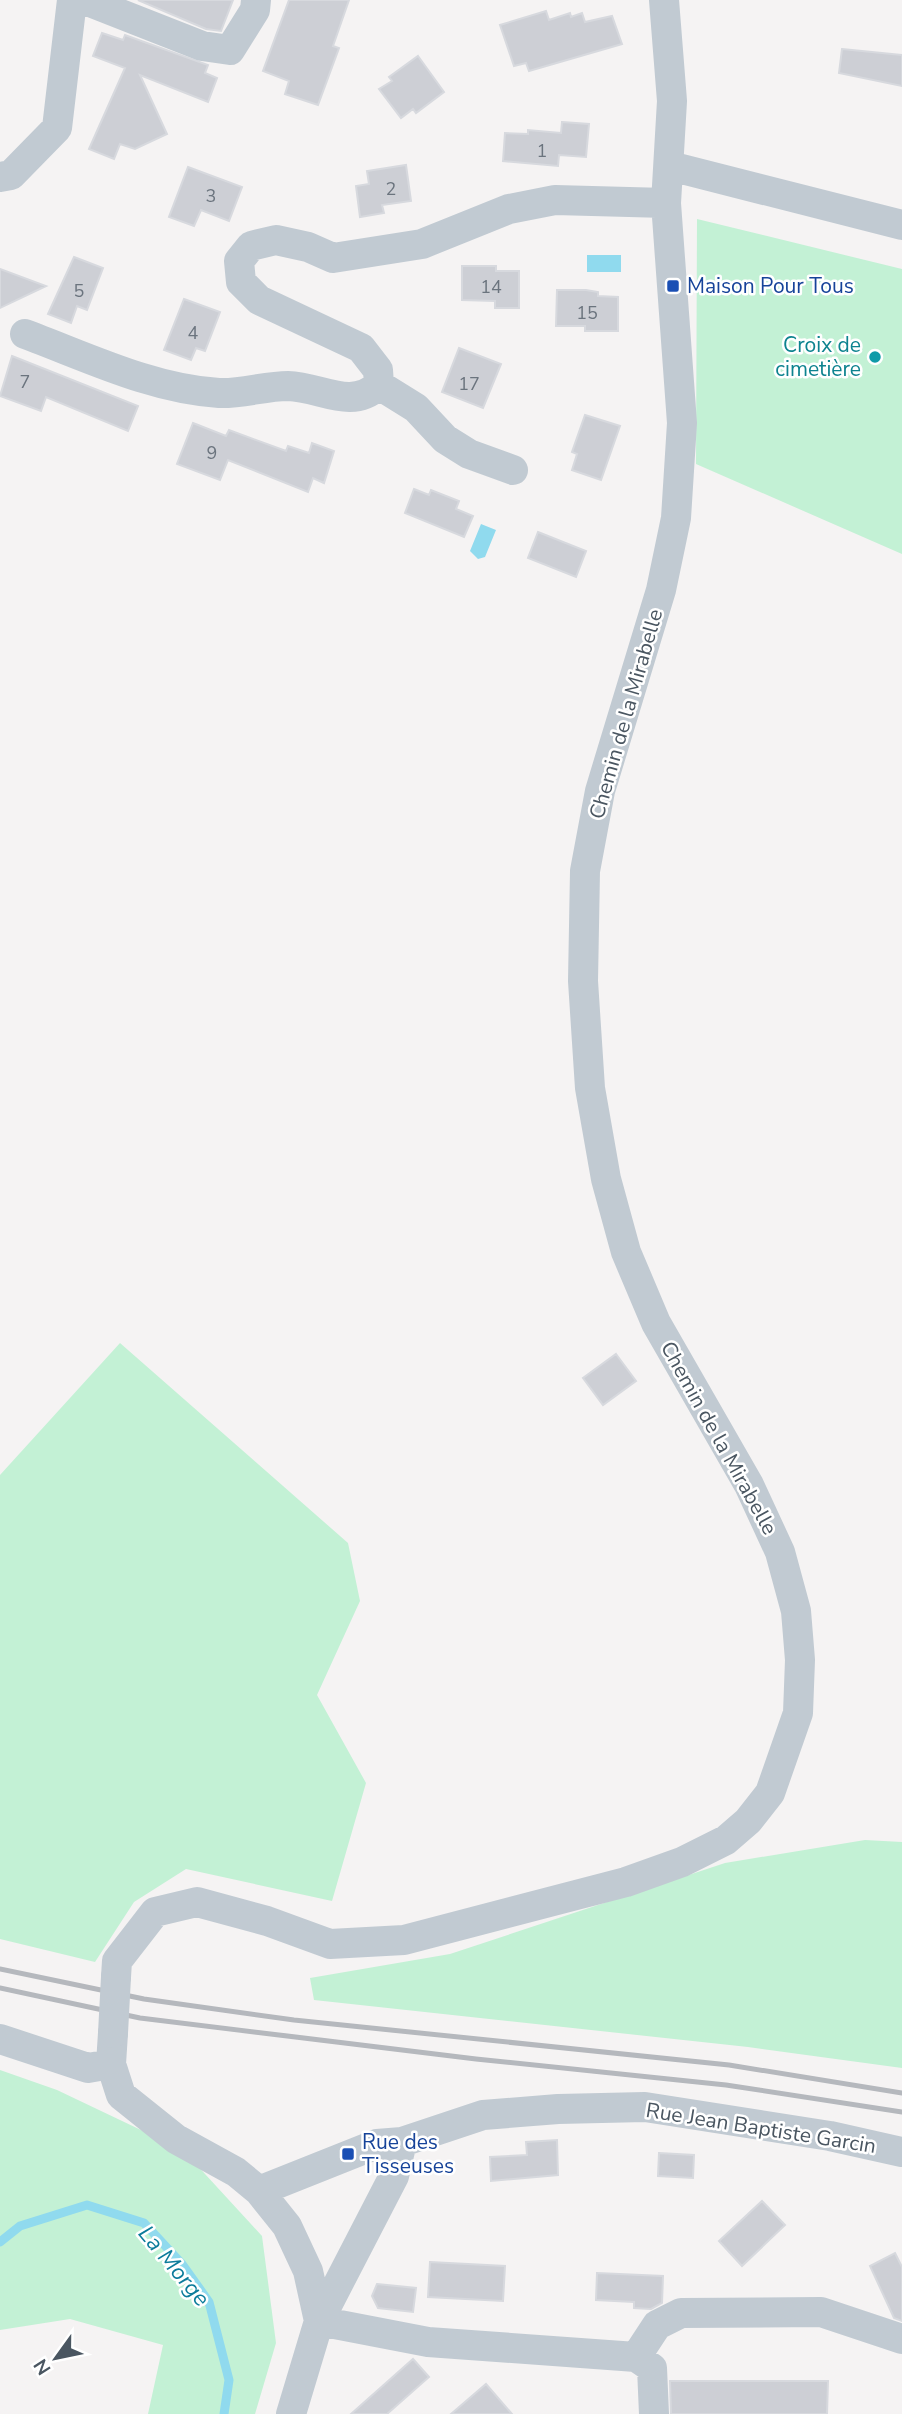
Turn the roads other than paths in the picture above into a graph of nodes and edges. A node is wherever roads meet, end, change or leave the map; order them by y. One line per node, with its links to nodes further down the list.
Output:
1 (72, 0): 6 (street)
2 (85, 0): 3 (street)
3 (256, 0)
4 (664, 0): 5 (street, Chemin de la Mirabelle)
5 (670, 166): 7 (street, Chemin de la Mirabelle); 8 (street)
6 (0, 177)
7 (666, 203): 10 (street); 13 (street, Chemin de la Mirabelle, bridge)
8 (902, 225)
9 (25, 334): 10 (street)
10 (379, 385): 11 (street)
11 (513, 470)
12 (0, 2039): 13 (street)
13 (111, 2064): 16 (street, Chemin de la Mirabelle)
14 (402, 2143): 15 (street, Rue Jean Baptiste Garcin); 16 (street, Rue Jean Baptiste Garcin); 17 (street)
15 (902, 2151)
16 (259, 2191): 17 (street, Chemin de la Mirabelle)
17 (319, 2321): 19 (street); 20 (street, Chemin de la Mirabelle)
18 (902, 2339): 19 (street)
19 (636, 2357): 21 (street)
20 (291, 2414)
21 (654, 2414)

